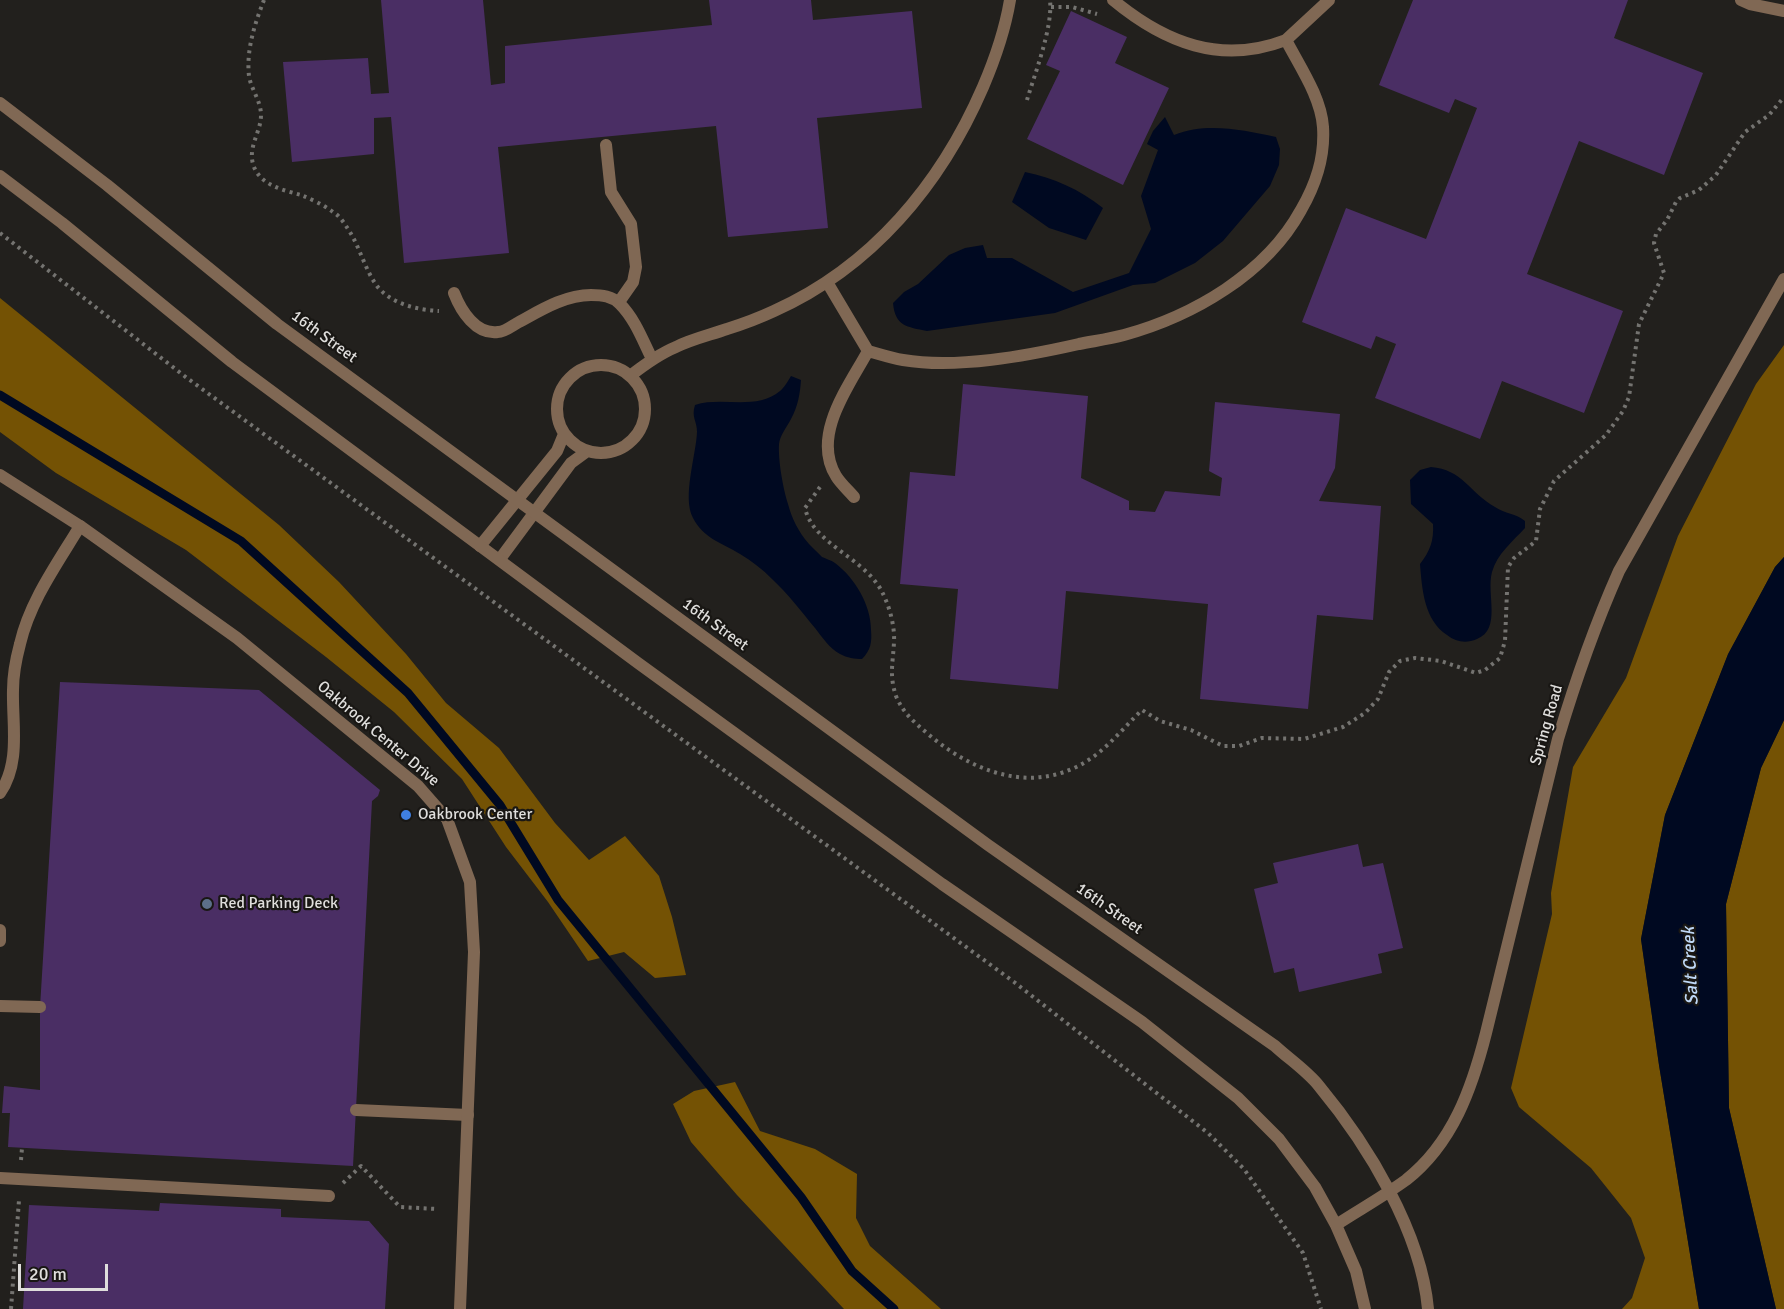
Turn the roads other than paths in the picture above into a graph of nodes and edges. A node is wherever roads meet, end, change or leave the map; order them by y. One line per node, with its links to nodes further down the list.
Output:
1 (1010, 0): 11 (street)
2 (1113, 0): 6 (street)
3 (1329, 0): 6 (street)
4 (1741, 0): 5 (street)
5 (1784, 11)
6 (1286, 40): 14 (street)
7 (0, 103): 21 (street, 16th Street)
8 (606, 145): 13 (street)
9 (0, 176): 24 (street)
10 (1784, 279): 34 (street, Spring Road)
11 (827, 282): 14 (street); 15 (street)
12 (454, 293): 13 (street)
13 (619, 302): 15 (street)
14 (868, 351): 20 (street)
15 (652, 359): 16 (street)
16 (630, 376): 17 (street); 18 (street)
17 (564, 434): 18 (street); 21 (street)
18 (586, 452): 22 (street)
19 (0, 475): 23 (street, Oakbrook Center Drive)
20 (854, 497)
21 (517, 500): 22 (street, 16th Street); 24 (street)
22 (535, 514): 25 (street); 34 (street, 16th Street)
23 (80, 526): 26 (street); 32 (street, Oakbrook Center Drive)
24 (480, 546): 25 (street)
25 (500, 559): 36 (street)
26 (0, 793)
27 (0, 930): 28 (street)
28 (0, 941)
29 (0, 1006): 30 (street)
30 (40, 1007)
31 (356, 1110): 32 (street)
32 (468, 1115): 37 (street, Oakbrook Center Drive)
33 (0, 1178): 35 (street)
34 (1389, 1190): 36 (street, Spring Road); 39 (street)
35 (329, 1196)
36 (1336, 1225): 38 (street)
37 (460, 1309)
38 (1365, 1309)
39 (1428, 1309)

